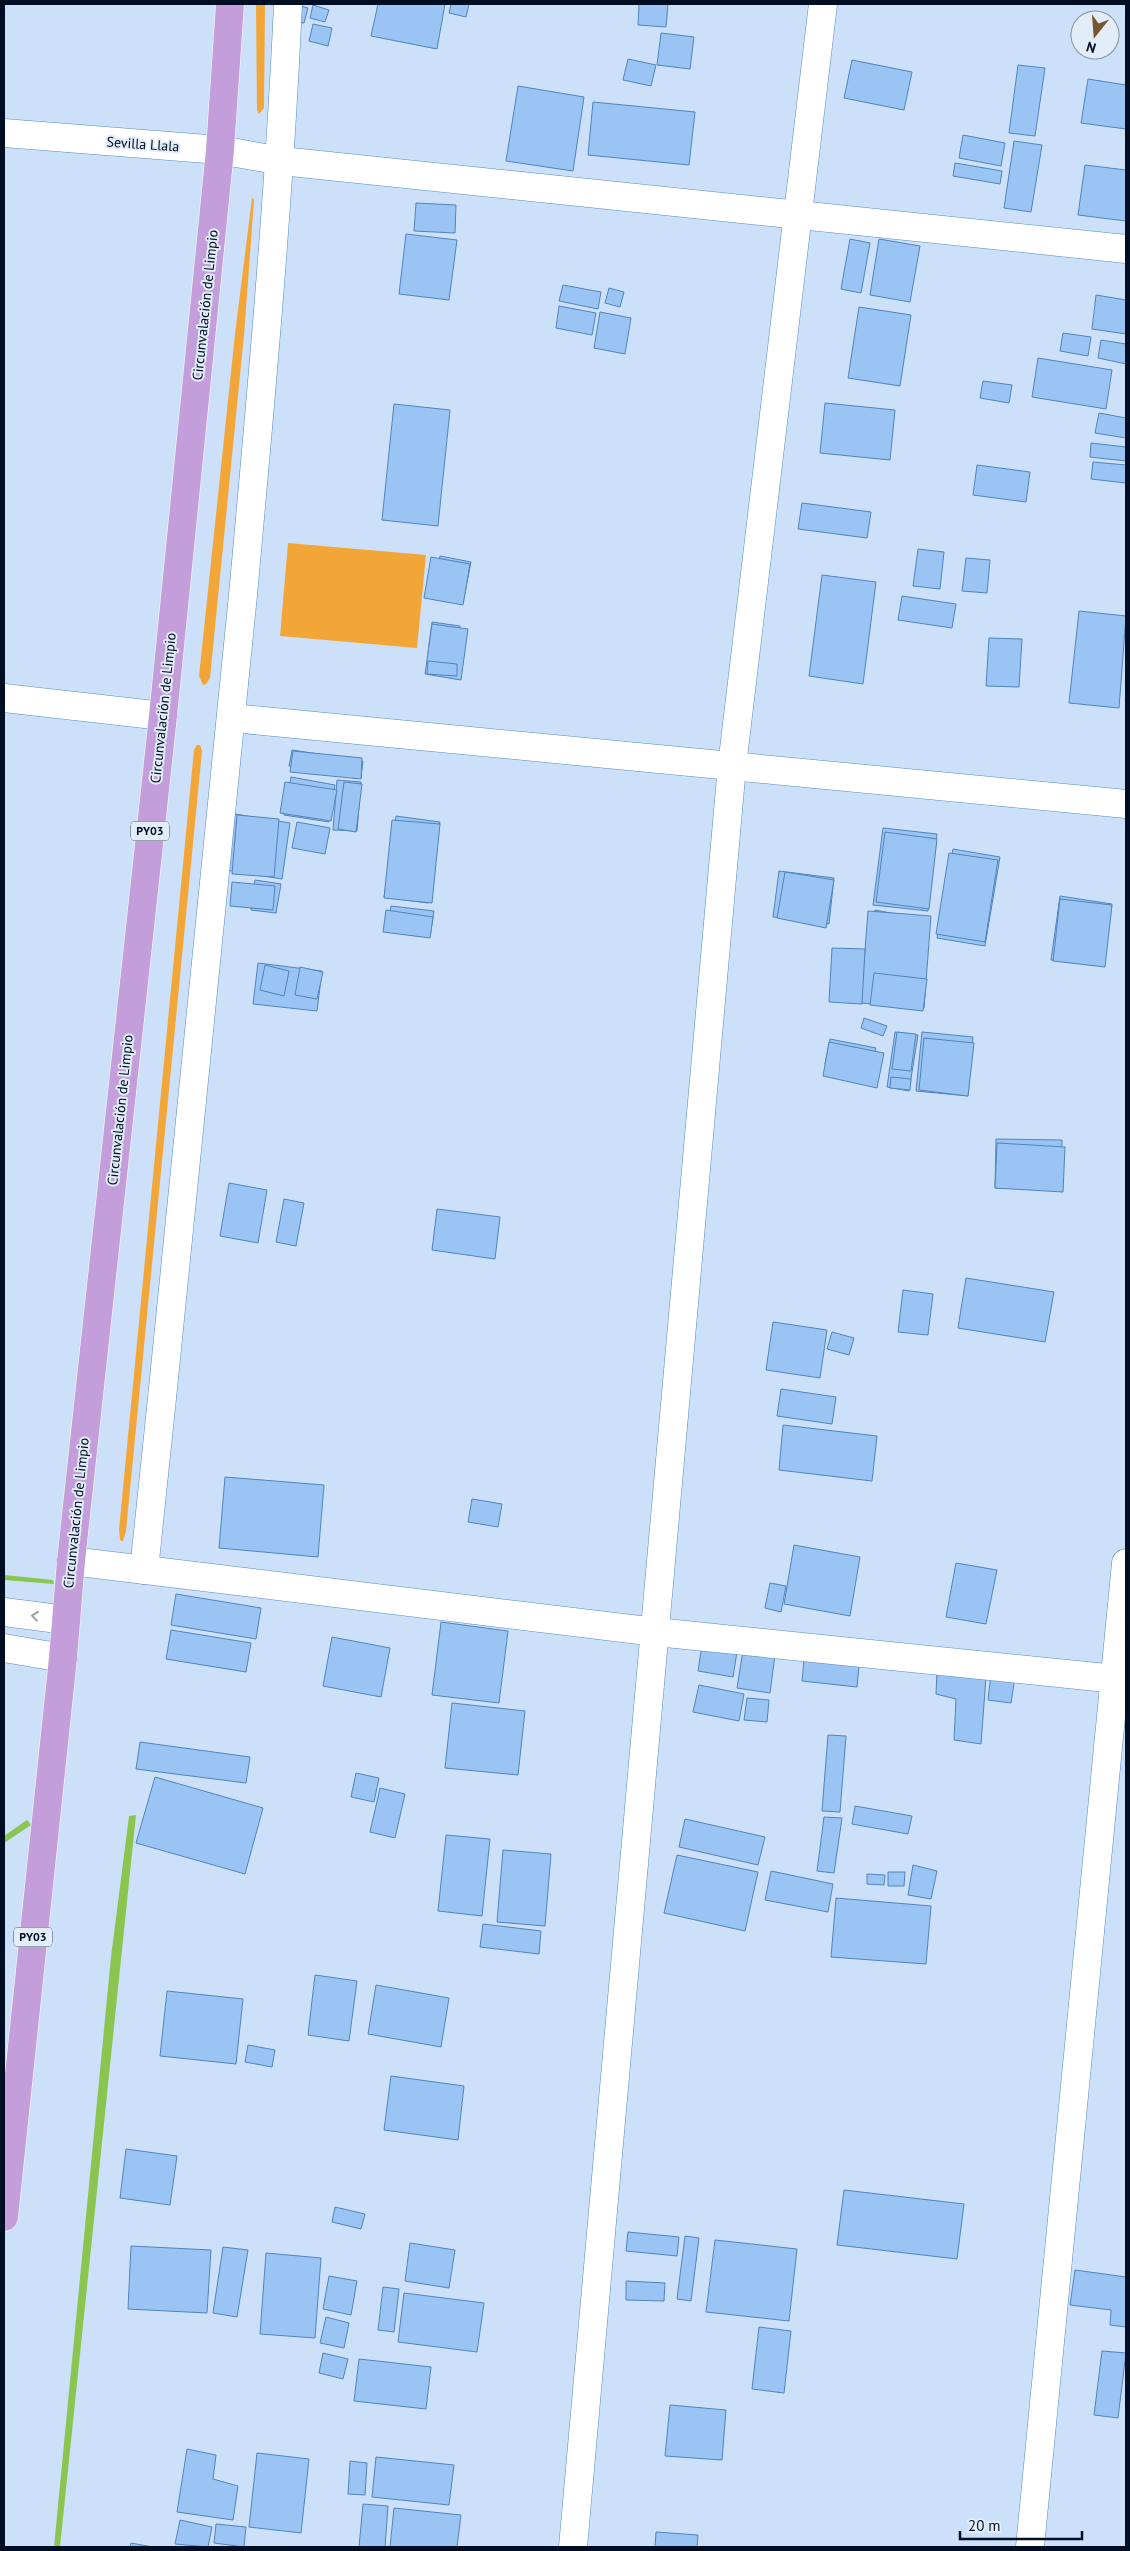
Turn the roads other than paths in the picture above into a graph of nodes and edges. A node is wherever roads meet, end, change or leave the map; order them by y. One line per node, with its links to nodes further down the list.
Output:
1 (230, 4): 5 (highway, Circunvalación de Limpio / PY03)
2 (288, 4): 6 (street)
3 (823, 4): 7 (street)
4 (4, 133): 5 (street, Sevilla Llala)
5 (220, 150): 6 (street, Sevilla Llala); 10 (highway, Circunvalación de Limpio / PY03)
6 (281, 161): 7 (street, Sevilla Llala); 11 (street)
7 (798, 213): 8 (street, Sevilla Llala); 12 (street)
8 (1126, 249)
9 (4, 698): 10 (street)
10 (163, 716): 14 (highway, Circunvalación de Limpio / PY03)
11 (232, 718): 12 (street); 16 (street)
12 (732, 766): 13 (street); 19 (street)
13 (1126, 804)
14 (70, 1561): 16 (street); 18 (highway, Circunvalación de Limpio / PY03)
15 (1126, 1562): 22 (street)
16 (144, 1570): 19 (street)
17 (4, 1612): 18 (street, one-way to 17)
18 (66, 1620): 21 (highway, Circunvalación de Limpio / PY03)
19 (656, 1632): 22 (street); 24 (street)
20 (4, 1648): 21 (street)
21 (63, 1658): 23 (highway, Circunvalación de Limpio / PY03)
22 (1121, 1679): 25 (street)
23 (4, 2216)
24 (573, 2547)
25 (1030, 2547)

